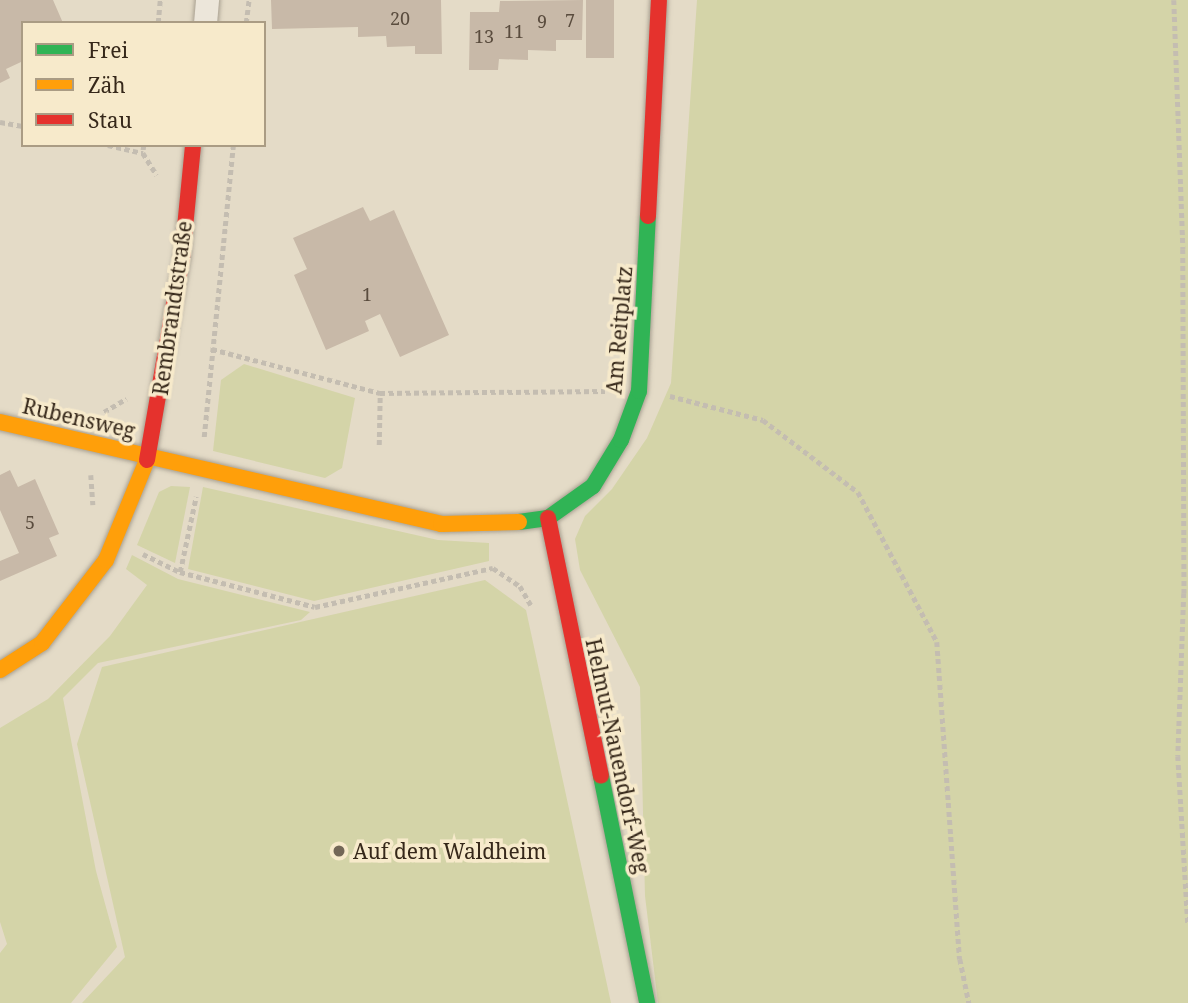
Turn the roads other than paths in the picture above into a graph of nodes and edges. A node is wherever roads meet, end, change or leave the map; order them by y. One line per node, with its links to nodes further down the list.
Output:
1 (207, 0): 3 (street)
2 (659, 0): 7 (street, Am Reitplatz)
3 (205, 21)
4 (193, 147): 6 (street, Rembrandtstraße)
5 (0, 422): 6 (street, Rubensweg)
6 (149, 456): 7 (street, Am Reitplatz); 8 (street, Rembrandtstraße)
7 (548, 517): 9 (street, Helmut-Nauendorf-Weg)
8 (0, 670)
9 (647, 1003)

